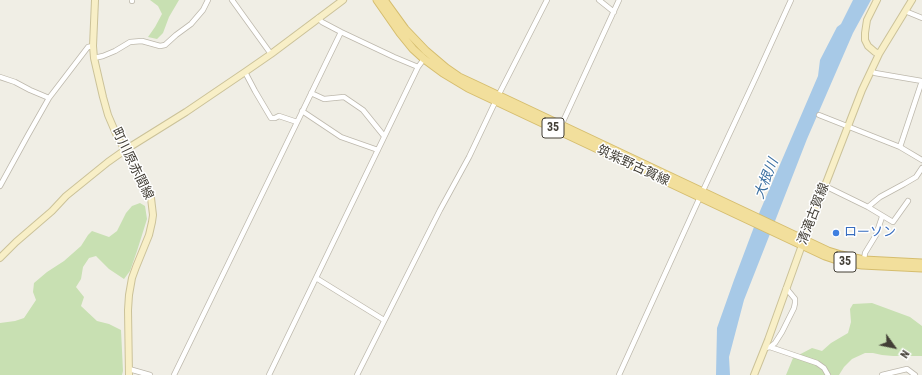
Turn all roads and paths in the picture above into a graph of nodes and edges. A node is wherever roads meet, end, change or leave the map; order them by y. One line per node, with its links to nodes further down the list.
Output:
1 (95, 0): 18 (main road, 町川原赤間線)
2 (208, 0): 21 (street)
3 (232, 0): 19 (street)
4 (343, 0): 15 (main road)
5 (377, 0): 22 (main road, 筑紫野古賀線 / 35)
6 (384, 0): 30 (main road, 筑紫野古賀線 / 35)
7 (547, 0): 30 (street)
8 (599, 0): 14 (street)
9 (619, 0): 14 (street)
10 (791, 0): 44 (street)
11 (877, 0): 20 (main road)
12 (912, 0): 13 (main road, 清滝古賀線)
13 (905, 11): 16 (street); 20 (main road, 清滝古賀線)
14 (614, 12): 35 (street)
15 (318, 18): 17 (street); 19 (main road)
16 (922, 18)
17 (341, 32): 23 (street); 28 (street)
18 (94, 46): 21 (main road, 町川原赤間線); 29 (street)
19 (271, 54): 25 (main road)
20 (879, 54): 24 (main road, 清滝古賀線)
21 (94, 58): 38 (main road, 町川原赤間線)
22 (424, 59): 23 (street); 30 (main road, 筑紫野古賀線 / 35)
23 (418, 67): 36 (street)
24 (871, 71): 27 (street); 34 (main road, 清滝古賀線)
25 (245, 72): 33 (street); 38 (main road)
26 (0, 77): 29 (street)
27 (922, 81): 37 (street)
28 (311, 93): 31 (street); 36 (street)
29 (49, 98): 42 (street)
30 (497, 98): 35 (main road, 筑紫野古賀線 / 35); 55 (street)
31 (302, 111): 33 (street); 39 (street)
32 (818, 115): 34 (street)
33 (297, 122): 59 (street)
34 (848, 126): 37 (street); 43 (main road, 清滝古賀線)
35 (560, 128): 44 (main road, 筑紫野古賀線 / 35)
36 (384, 136): 39 (street)
37 (900, 146): 40 (street)
38 (125, 150): 49 (main road); 57 (main road, 町川原赤間線)
39 (378, 150): 53 (street)
40 (922, 160)
41 (922, 168): 46 (street)
42 (0, 186)
43 (825, 186): 46 (street); 48 (main road, 清滝古賀線)
44 (701, 194): 48 (main road, 筑紫野古賀線 / 35); 62 (street)
45 (908, 201): 47 (street)
46 (868, 207): 47 (street)
47 (882, 216): 50 (street)
48 (803, 243): 50 (main road, 筑紫野古賀線 / 35); 52 (main road, 筑紫野古賀線 / 35); 54 (main road, 清滝古賀線)
49 (0, 258)
50 (864, 260): 51 (main road, 筑紫野古賀線 / 35)
51 (922, 263)
52 (922, 268)
53 (316, 278): 55 (street); 60 (street)
54 (786, 288): 56 (main road, 清滝古賀線); 56 (street)
55 (384, 320): 61 (street)
56 (768, 348): 63 (main road, 清滝古賀線); 64 (street)
57 (129, 372): 58 (street)
58 (150, 375)
59 (174, 375)
60 (269, 375)
61 (356, 375)
62 (619, 375)
63 (754, 375)
64 (828, 375)
65 (882, 375): 66 (street)
66 (915, 375)

